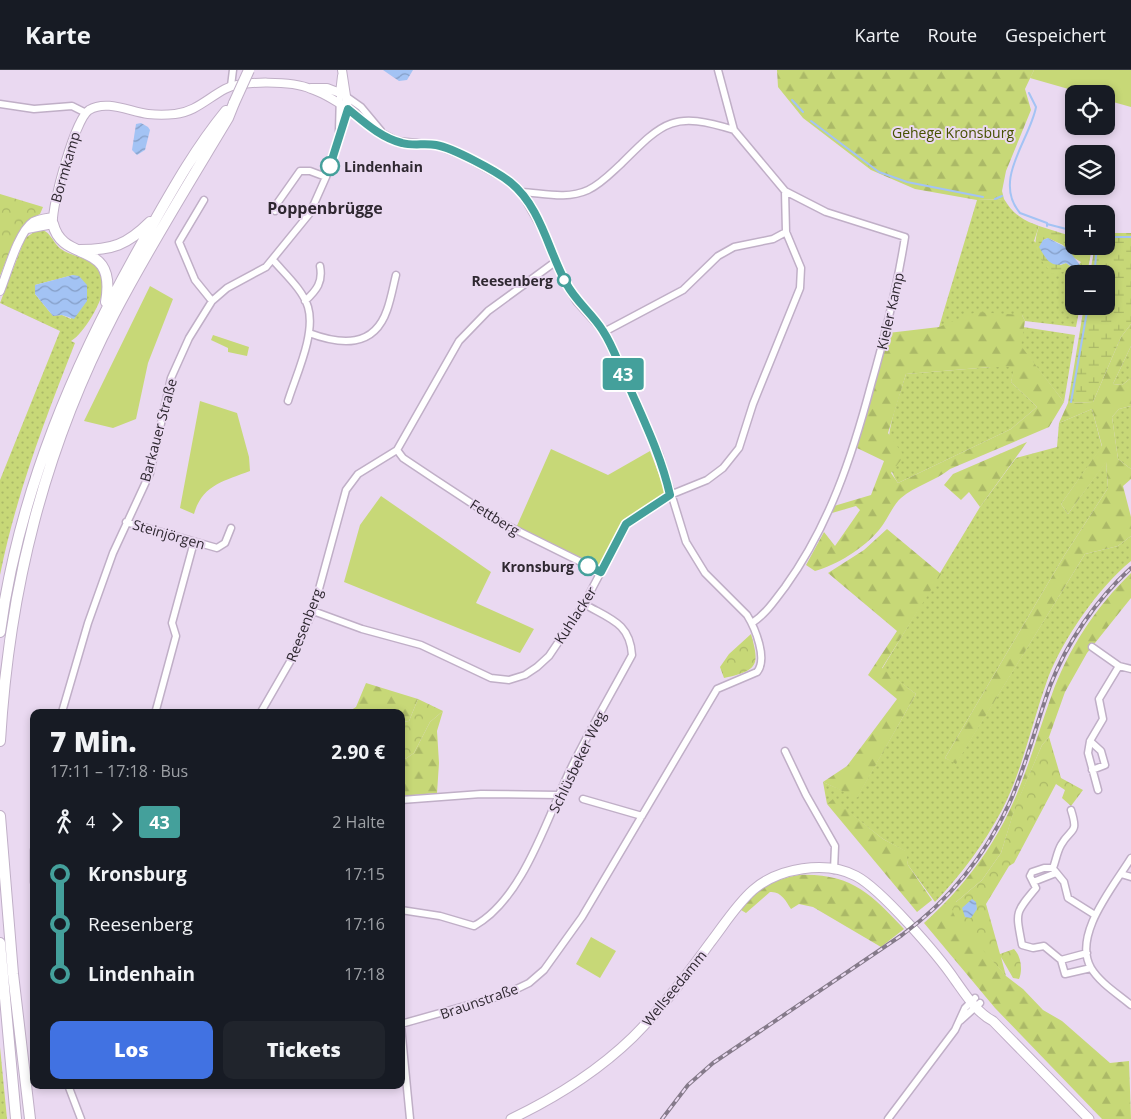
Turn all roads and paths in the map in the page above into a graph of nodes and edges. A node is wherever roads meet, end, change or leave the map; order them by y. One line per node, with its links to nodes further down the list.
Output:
1 (233, 70): 5 (street)
2 (249, 70): 8 (main road, bridge)
3 (718, 70): 13 (street, Kieler Kamp)
4 (342, 73): 7 (street, Barkauer Straße)
5 (231, 86): 6 (street); 12 (street)
6 (310, 88): 7 (street); 10 (street)
7 (343, 95): 10 (street, Barkauer Straße); 11 (street, Barkauer Straße); 14 (street)
8 (234, 103): 20 (main road); 52 (main road)
9 (0, 104): 12 (street)
10 (340, 104): 11 (street); 15 (street, Barkauer Straße)
11 (348, 109): 14 (street); 15 (street, Barkauer Straße)
12 (86, 113): 22 (street, Bormkamp)
13 (734, 130): 17 (street, Kieler Kamp); 18 (street)
14 (383, 134): 18 (street)
15 (339, 135): 16 (street, Barkauer Straße)
16 (326, 177): 21 (street); 25 (street, Barkauer Straße)
17 (785, 191): 23 (street, Kuhlacker); 44 (street, Kieler Kamp)
18 (520, 192): 26 (street)
19 (204, 200): 30 (street)
20 (161, 210): 24 (main road); 32 (main road)
21 (275, 211)
22 (52, 221): 24 (main road); 29 (street)
23 (786, 232): 33 (street); 37 (street, Kuhlacker)
24 (79, 250): 32 (main road)
25 (273, 260): 30 (street, Barkauer Straße); 31 (street)
26 (555, 262): 33 (street); 36 (street, Reesenberg)
27 (320, 266): 31 (street)
28 (396, 276): 34 (street)
29 (0, 291)
30 (212, 301): 38 (street, Barkauer Straße)
31 (306, 301): 34 (street)
32 (105, 310): 45 (main road)
33 (604, 332): 37 (street)
34 (309, 333): 35 (street)
35 (288, 401)
36 (397, 450): 41 (street, Fettberg); 43 (street, Reesenberg)
37 (670, 495): 41 (street, Kuhlacker); 44 (street)
38 (126, 522): 40 (street, Steinjörgen); 49 (street, Barkauer Straße)
39 (231, 528): 40 (street, Steinjörgen)
40 (194, 542): 50 (street)
41 (601, 572): 42 (street, Kuhlacker)
42 (584, 604): 43 (street, Kuhlacker); 57 (street, Schlüsbeker Weg)
43 (313, 610): 51 (street, Reesenberg)
44 (752, 623): 62 (street, Braunstraße)
45 (0, 632)
46 (1092, 647): 47 (street)
47 (1119, 666): 48 (street); 53 (street)
48 (1131, 669)
49 (63, 709)
50 (156, 709)
51 (263, 709)
52 (0, 741)
53 (1090, 741): 55 (street); 55 (street)
54 (785, 751): 64 (street)
55 (1092, 770): 56 (street)
56 (1098, 790)
57 (559, 795): 58 (street); 69 (street, Schlüsbeker Weg)
58 (405, 800)
59 (583, 800): 62 (street)
60 (1071, 810): 65 (street)
61 (0, 816): 81 (main road)
62 (642, 816): 77 (street, Braunstraße)
63 (1131, 858): 66 (street)
64 (837, 871): 75 (main road, Wellseedamm); 84 (main road, Wellseedamm)
65 (1054, 871): 68 (street); 68 (street); 70 (street)
66 (1121, 874): 67 (street); 70 (street)
67 (1131, 877)
68 (1033, 882): 73 (street)
69 (405, 911)
70 (1096, 915): 72 (street)
71 (0, 943): 80 (main road)
72 (1087, 954): 73 (street); 74 (street)
73 (1061, 960): 74 (street)
74 (1091, 968): 76 (street)
75 (976, 1002): 85 (street); 86 (main road, Wellseedamm)
76 (1131, 1004)
77 (405, 1024)
78 (405, 1067): 83 (street)
79 (70, 1089): 82 (street)
80 (16, 1119)
81 (30, 1119)
82 (81, 1119)
83 (410, 1119)
84 (511, 1119)
85 (888, 1119)
86 (1089, 1119)

